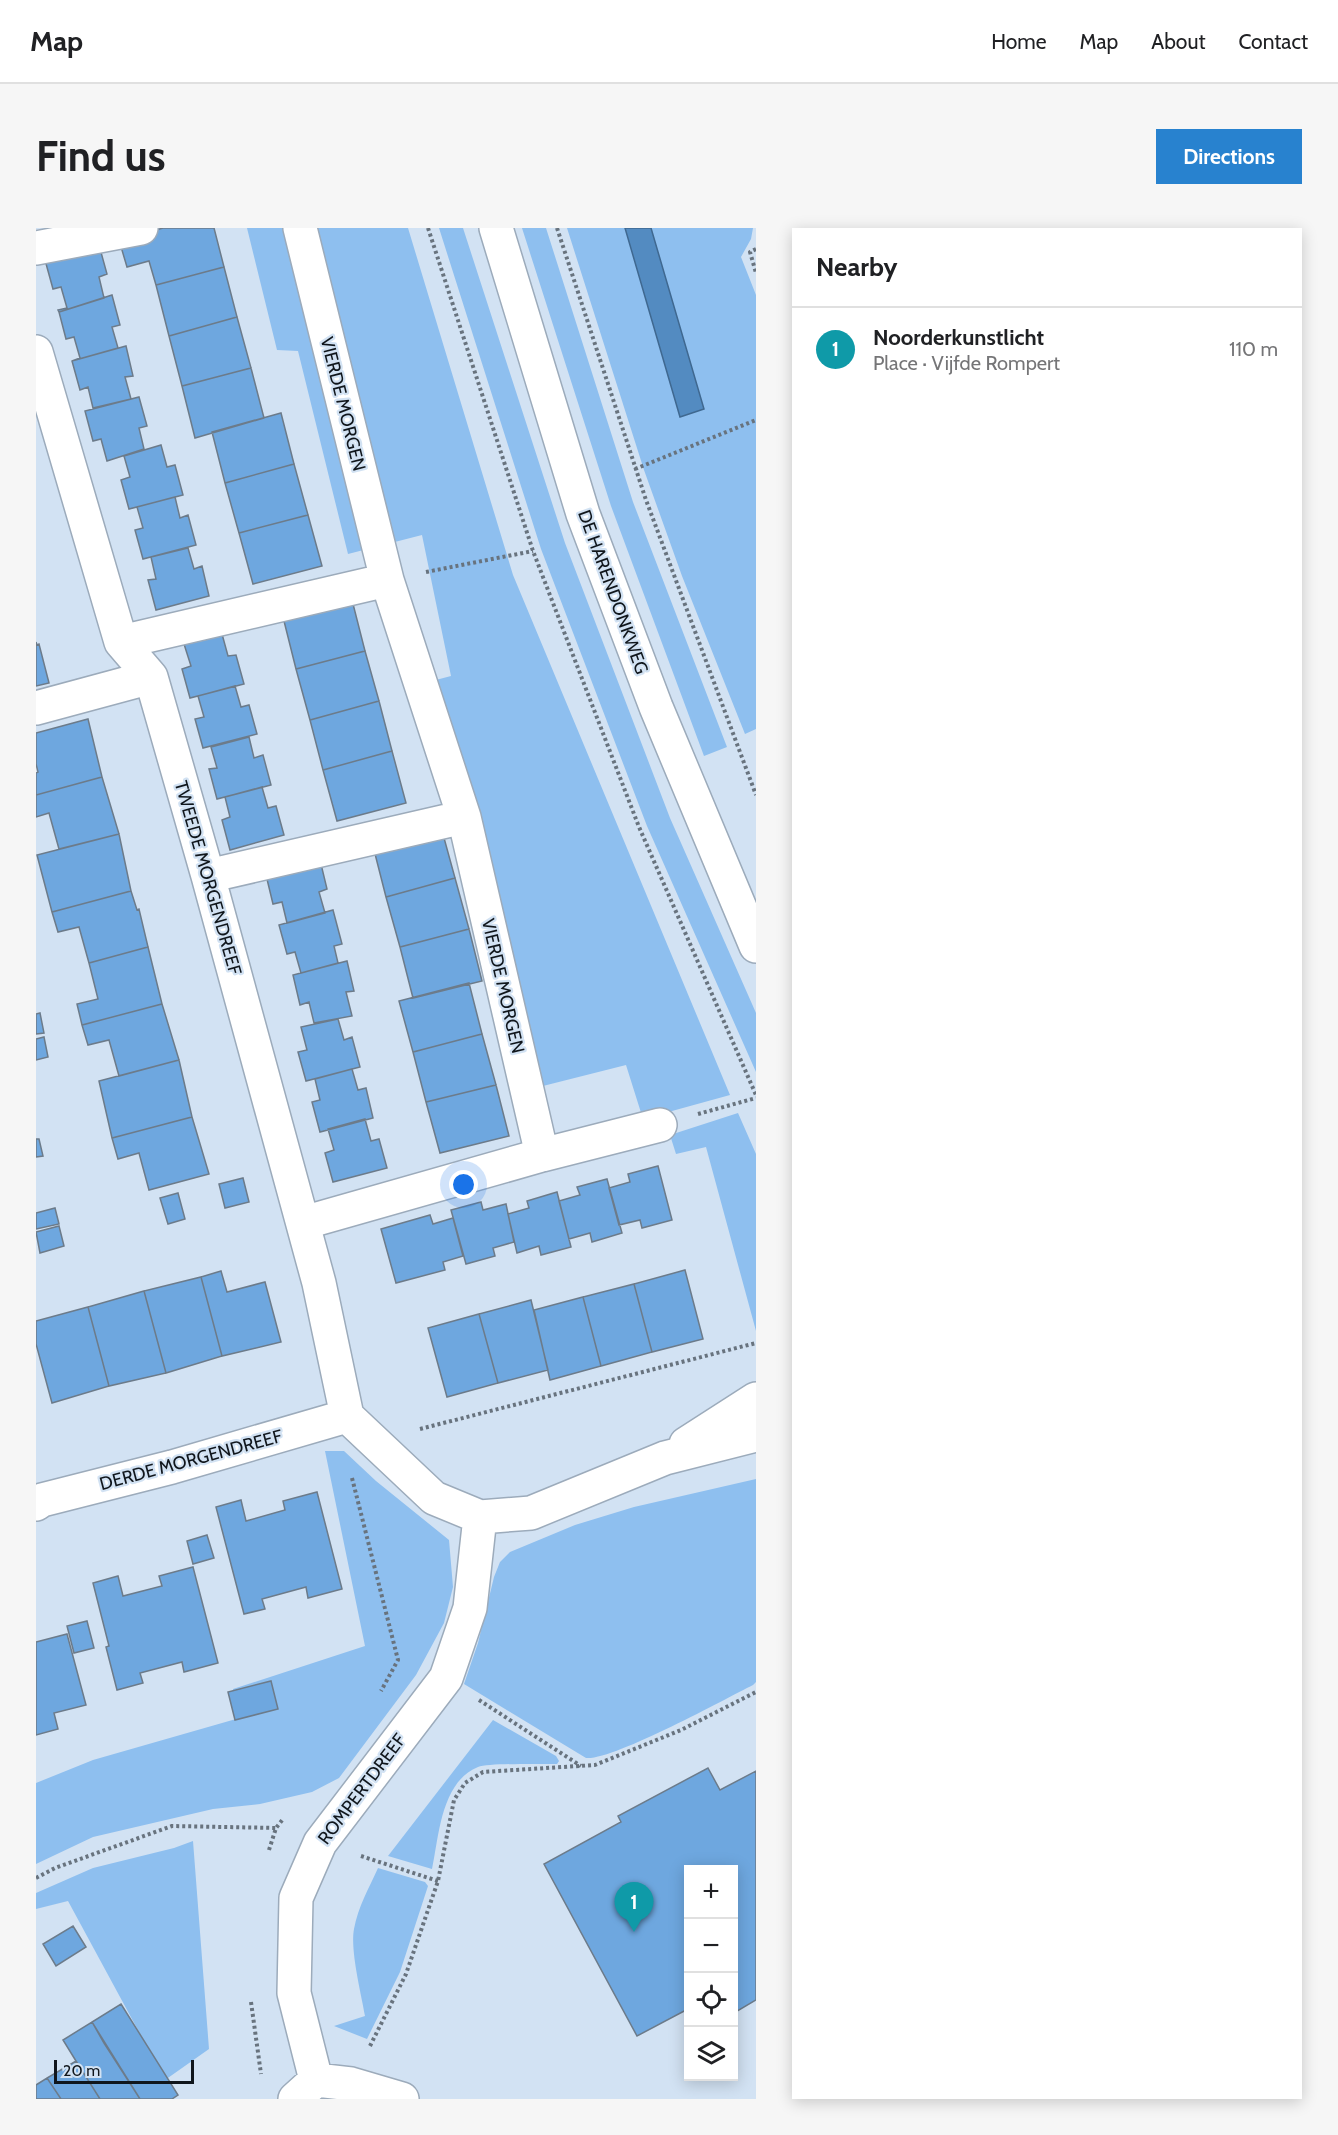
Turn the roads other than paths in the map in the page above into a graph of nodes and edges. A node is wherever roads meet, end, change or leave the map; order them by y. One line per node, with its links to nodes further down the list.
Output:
1 (141, 228): 4 (street)
2 (300, 228): 6 (street, VIERDE MORGEN)
3 (496, 228): 12 (street, DE HARENDONKWEG)
4 (36, 248)
5 (36, 352): 7 (street, TWEEDE MORGENDREEF)
6 (387, 580): 7 (street); 10 (street, VIERDE MORGEN)
7 (121, 642): 8 (street, TWEEDE MORGENDREEF)
8 (151, 677): 9 (street); 11 (street, TWEEDE MORGENDREEF)
9 (36, 708)
10 (464, 817): 11 (street); 14 (street, VIERDE MORGEN)
11 (208, 876): 15 (street, TWEEDE MORGENDREEF)
12 (756, 946)
13 (660, 1125): 14 (street)
14 (542, 1155): 15 (street)
15 (303, 1223): 17 (street, TWEEDE MORGENDREEF)
16 (756, 1399): 19 (street)
17 (346, 1416): 20 (street, DERDE MORGENDREEF); 21 (street)
18 (756, 1435): 19 (street)
19 (664, 1458): 21 (street)
20 (36, 1504)
21 (480, 1517): 22 (street, ROMPERTDREEF)
22 (305, 2089): 23 (street)
23 (402, 2099)

